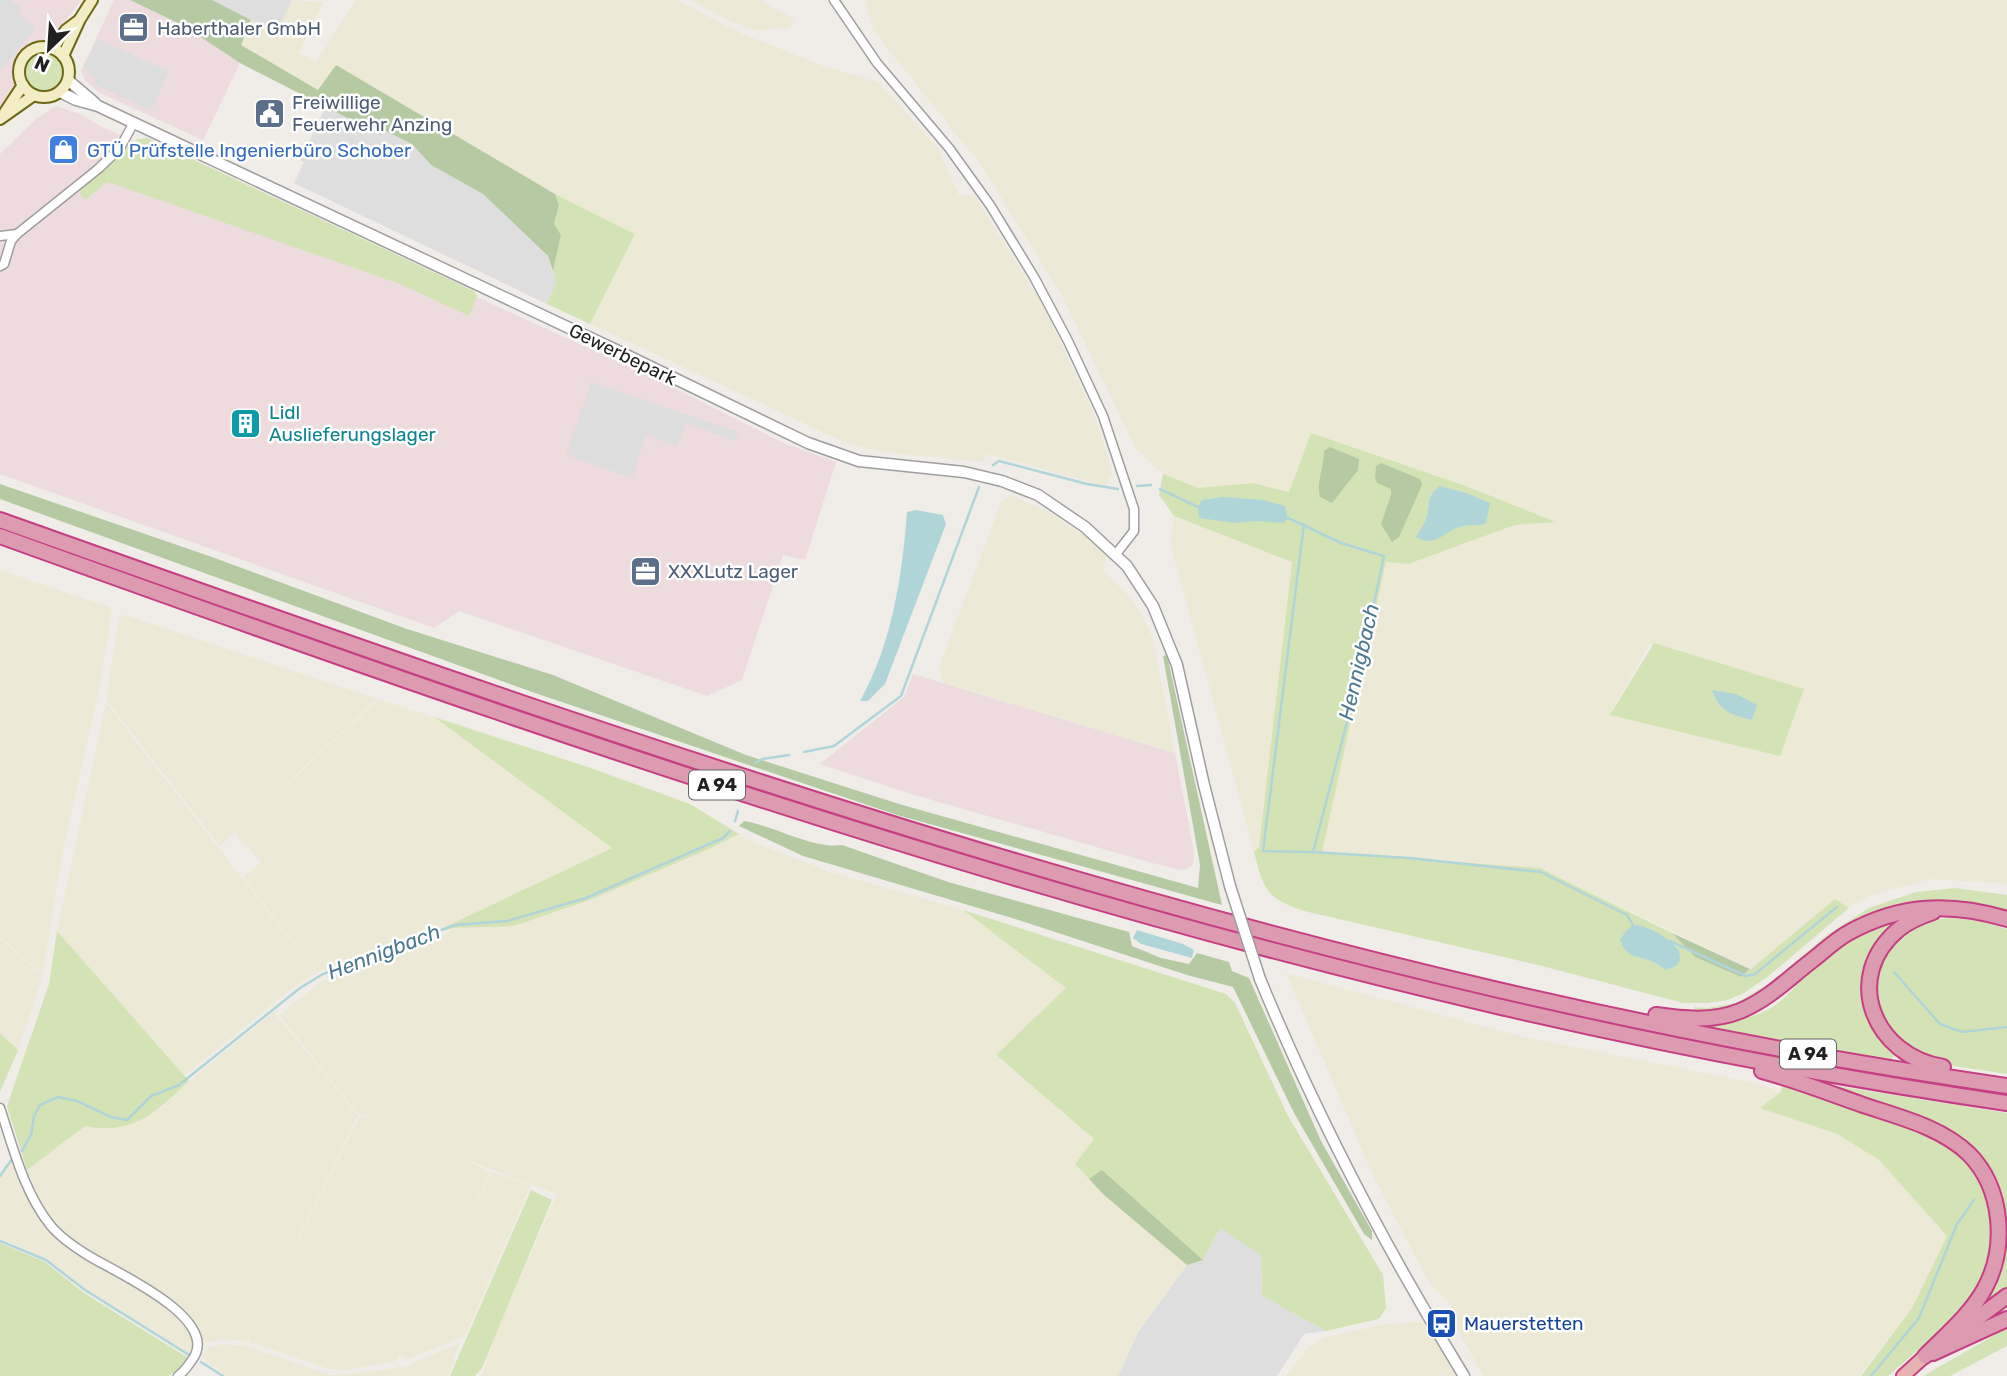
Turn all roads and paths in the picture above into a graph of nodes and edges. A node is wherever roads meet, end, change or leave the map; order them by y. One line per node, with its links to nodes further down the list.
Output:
1 (92, 0): 3 (main road)
2 (834, 0): 18 (street)
3 (80, 19): 4 (main road); 5 (main road)
4 (52, 48): 5 (main road); 7 (main road)
5 (63, 56): 6 (main road)
6 (68, 80): 8 (main road); 10 (street, Gewerbepark)
7 (23, 85): 9 (main road); 11 (main road)
8 (60, 92): 9 (main road); 10 (street, Gewerbepark)
9 (34, 95): 11 (main road)
10 (97, 106): 12 (street, Gewerbepark)
11 (0, 119)
12 (133, 124): 13 (street); 18 (street, Gewerbepark)
13 (17, 234): 14 (street); 15 (street)
14 (0, 236)
15 (0, 266)
16 (0, 520): 21 (highway, A 94)
17 (0, 536): 22 (highway, A 94)
18 (1116, 554): 31 (street, Gewerbepark, bridge)
19 (1941, 909): 20 (highway); 21 (highway); 23 (highway)
20 (2007, 919)
21 (1629, 1019): 23 (highway, A 94)
22 (1716, 1053): 25 (highway, A 94); 29 (highway)
23 (1987, 1084): 24 (highway, A 94)
24 (2007, 1086)
25 (2007, 1103)
26 (0, 1108): 30 (street)
27 (2007, 1296): 29 (highway)
28 (2007, 1319): 29 (highway)
29 (1925, 1356): 32 (highway)
30 (178, 1376)
31 (1464, 1376)
32 (1903, 1376)

